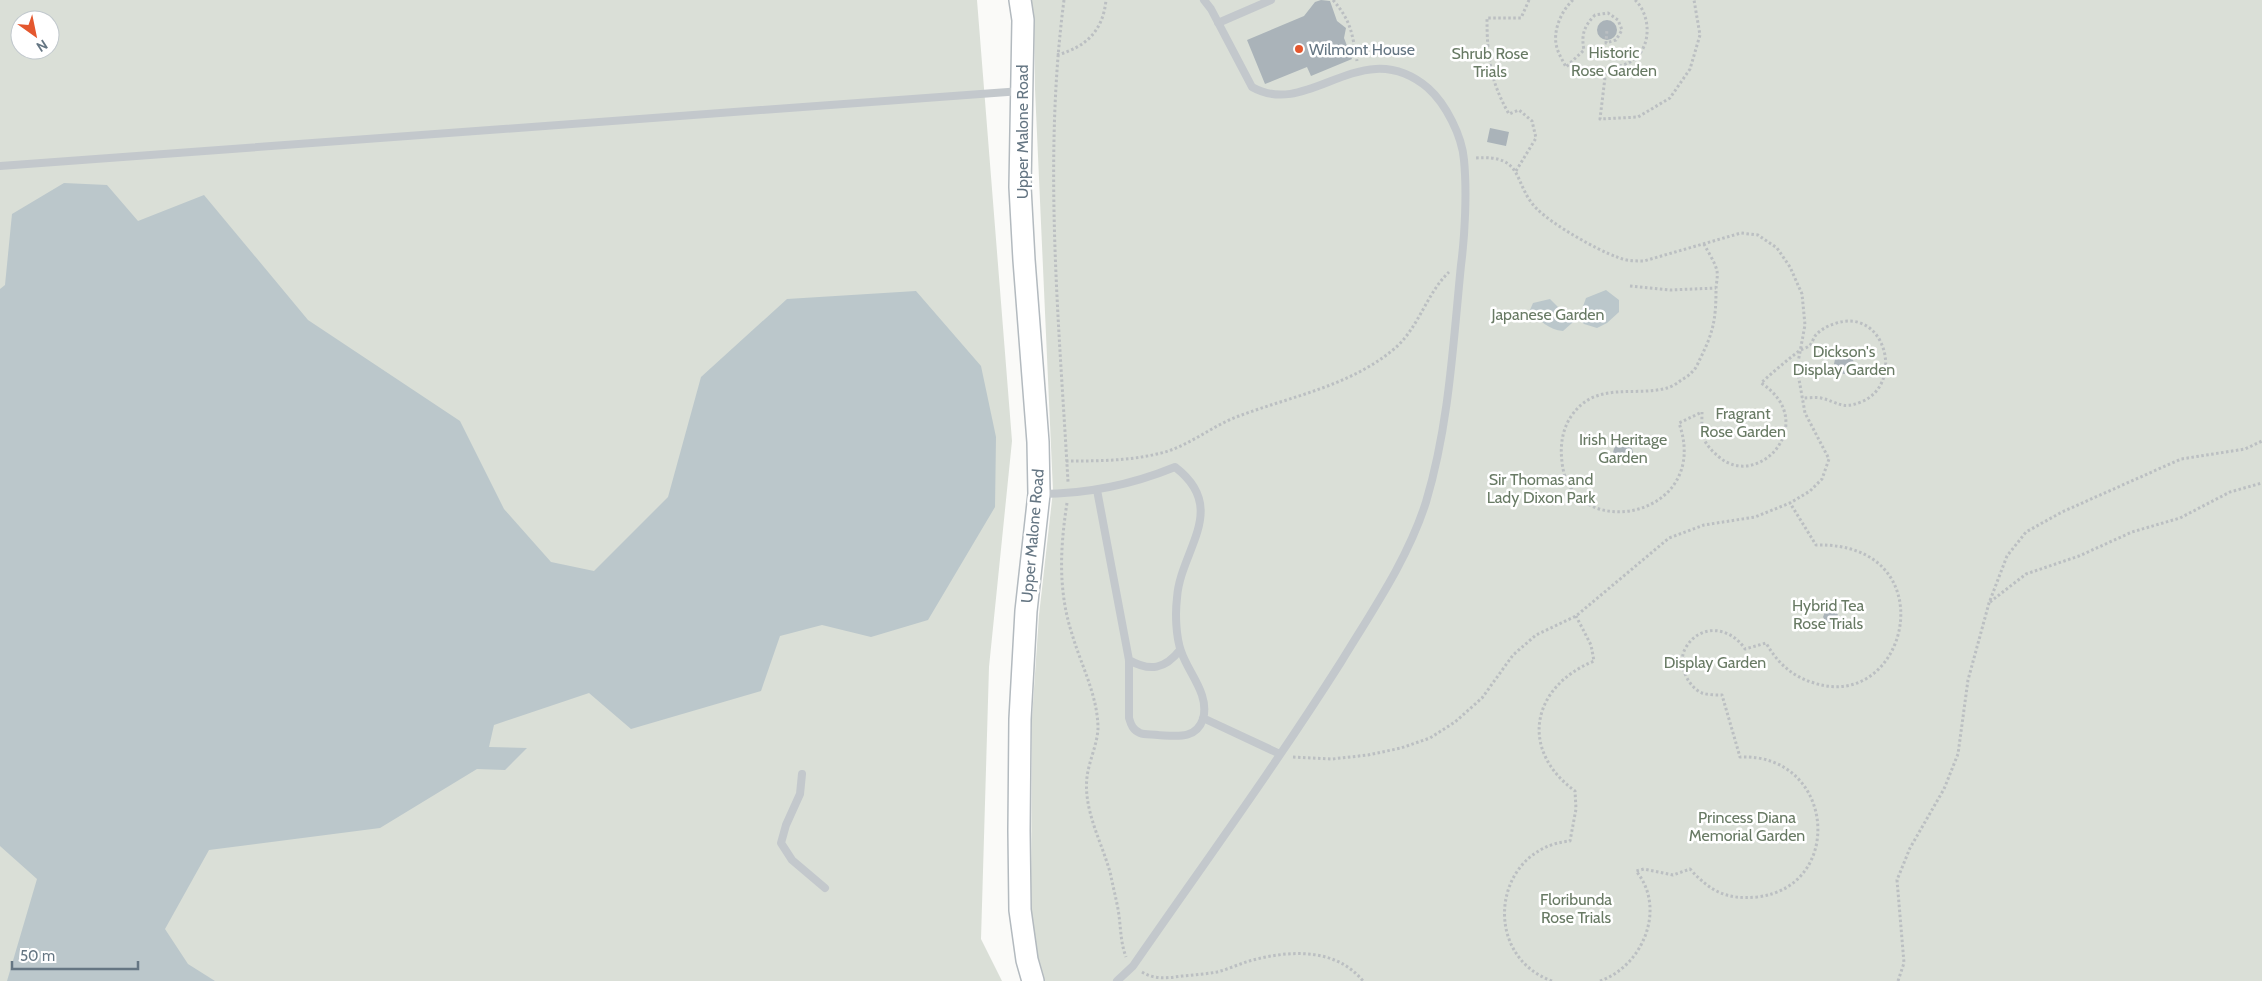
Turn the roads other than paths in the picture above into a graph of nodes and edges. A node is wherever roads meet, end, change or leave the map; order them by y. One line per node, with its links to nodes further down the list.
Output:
1 (1020, 0): 5 (main road, Upper Malone Road)
2 (1204, 0): 4 (lane)
3 (1271, 0): 4 (lane)
4 (1218, 23): 12 (lane)
5 (1022, 90): 6 (lane); 8 (main road, Upper Malone Road)
6 (0, 166)
7 (1097, 490): 8 (lane); 9 (lane); 10 (lane)
8 (1039, 494): 15 (main road, Upper Malone Road)
9 (1180, 650): 10 (lane); 11 (lane)
10 (1129, 660): 11 (lane)
11 (1203, 718): 12 (lane)
12 (1280, 754): 16 (lane)
13 (802, 774): 14 (lane)
14 (825, 888)
15 (1033, 981)
16 (1117, 981)

